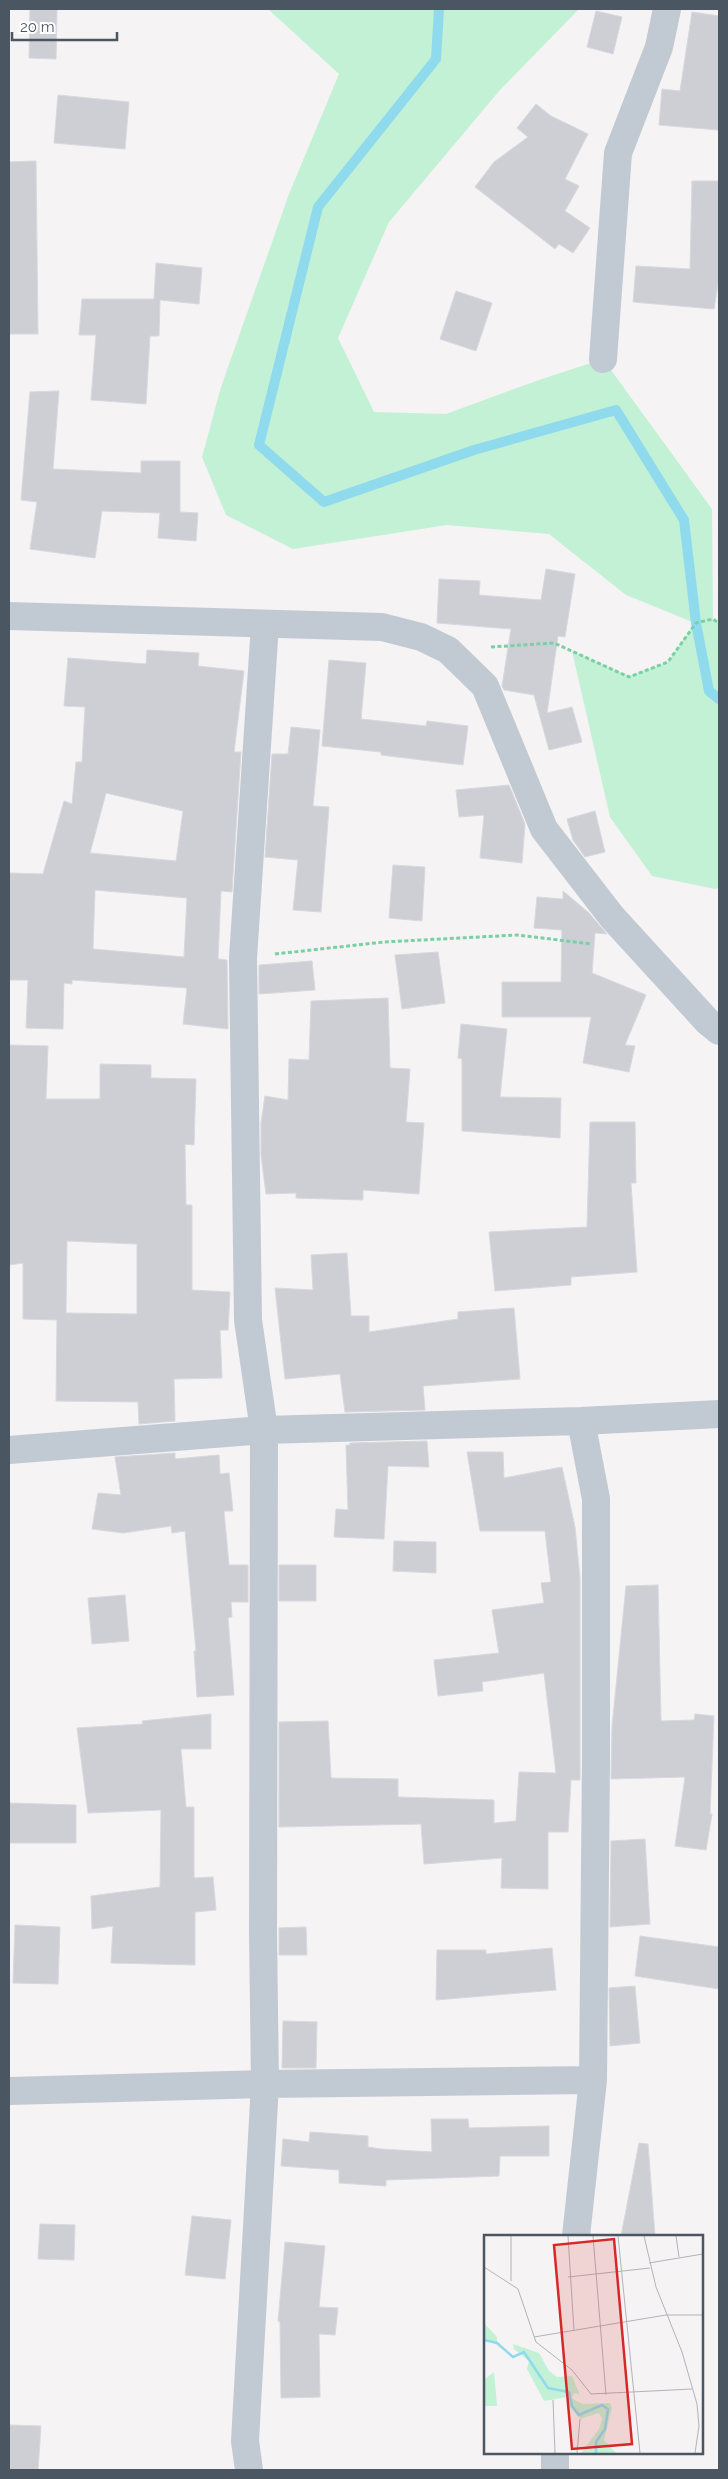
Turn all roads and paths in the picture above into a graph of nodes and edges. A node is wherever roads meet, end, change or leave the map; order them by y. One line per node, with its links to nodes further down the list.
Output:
1 (667, 9): 2 (street)
2 (604, 359)
3 (9, 616): 5 (street)
4 (719, 623): 6 (path)
5 (266, 624): 6 (street); 8 (street)
6 (448, 650): 9 (street)
7 (594, 945): 8 (path)
8 (243, 958): 12 (street)
9 (719, 1031)
10 (719, 1414): 11 (street)
11 (581, 1421): 12 (street); 14 (street)
12 (264, 1430): 13 (street); 15 (street)
13 (9, 1450)
14 (593, 2080): 15 (street); 17 (street)
15 (265, 2084): 16 (street); 19 (street)
16 (9, 2092)
17 (576, 2235)
18 (555, 2454): 20 (street)
19 (249, 2470)
20 (555, 2470)

